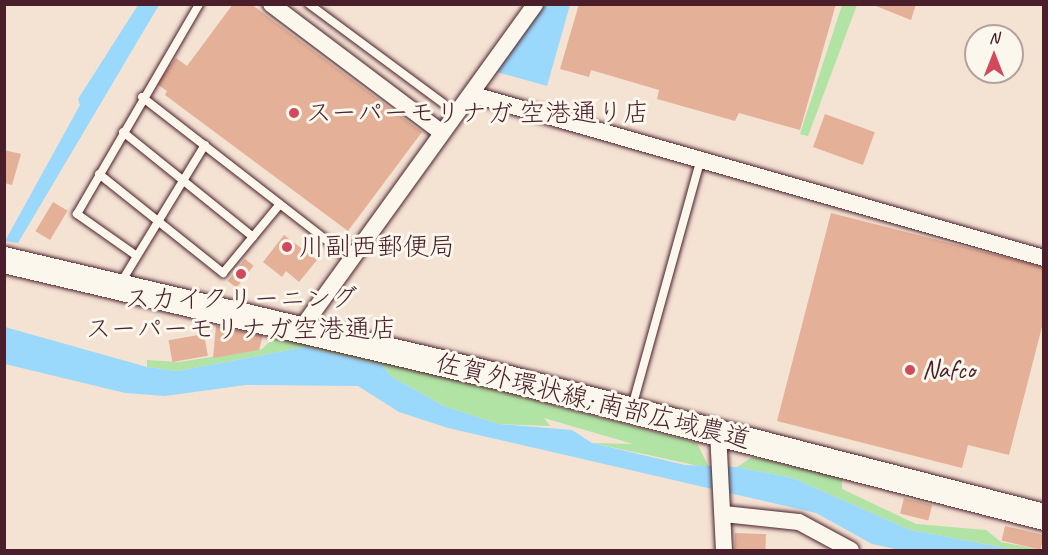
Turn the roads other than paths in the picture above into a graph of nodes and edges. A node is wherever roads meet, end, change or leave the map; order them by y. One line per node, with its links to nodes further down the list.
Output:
1 (199, 4): 6 (lane)
2 (271, 4): 9 (street)
3 (309, 4): 7 (lane)
4 (535, 4): 5 (street)
5 (474, 95): 9 (street); 11 (street)
6 (142, 97): 8 (lane); 10 (lane)
7 (443, 103)
8 (123, 132): 12 (lane); 13 (lane)
9 (441, 132): 19 (street)
10 (205, 145): 13 (lane); 14 (lane)
11 (700, 161): 18 (street); 23 (lane)
12 (99, 174): 15 (lane); 17 (lane)
13 (183, 180): 15 (lane); 16 (lane)
14 (280, 204): 16 (lane); 19 (lane)
15 (157, 220): 16 (lane); 17 (lane)
16 (253, 237)
17 (134, 254): 21 (lane)
18 (1044, 258)
19 (351, 259): 22 (street)
20 (4, 260): 21 (main road, 佐賀外環状線; 南部広域農道)
21 (131, 287): 22 (main road, 佐賀外環状線; 南部広域農道)
22 (301, 329): 23 (main road, 佐賀外環状線; 南部広域農道)
23 (631, 410): 24 (main road, 佐賀外環状線; 南部広域農道)
24 (718, 432): 25 (street); 26 (main road, 佐賀外環状線; 南部広域農道)
25 (724, 507): 27 (street); 28 (street)
26 (1044, 518)
27 (724, 550)
28 (850, 550)

